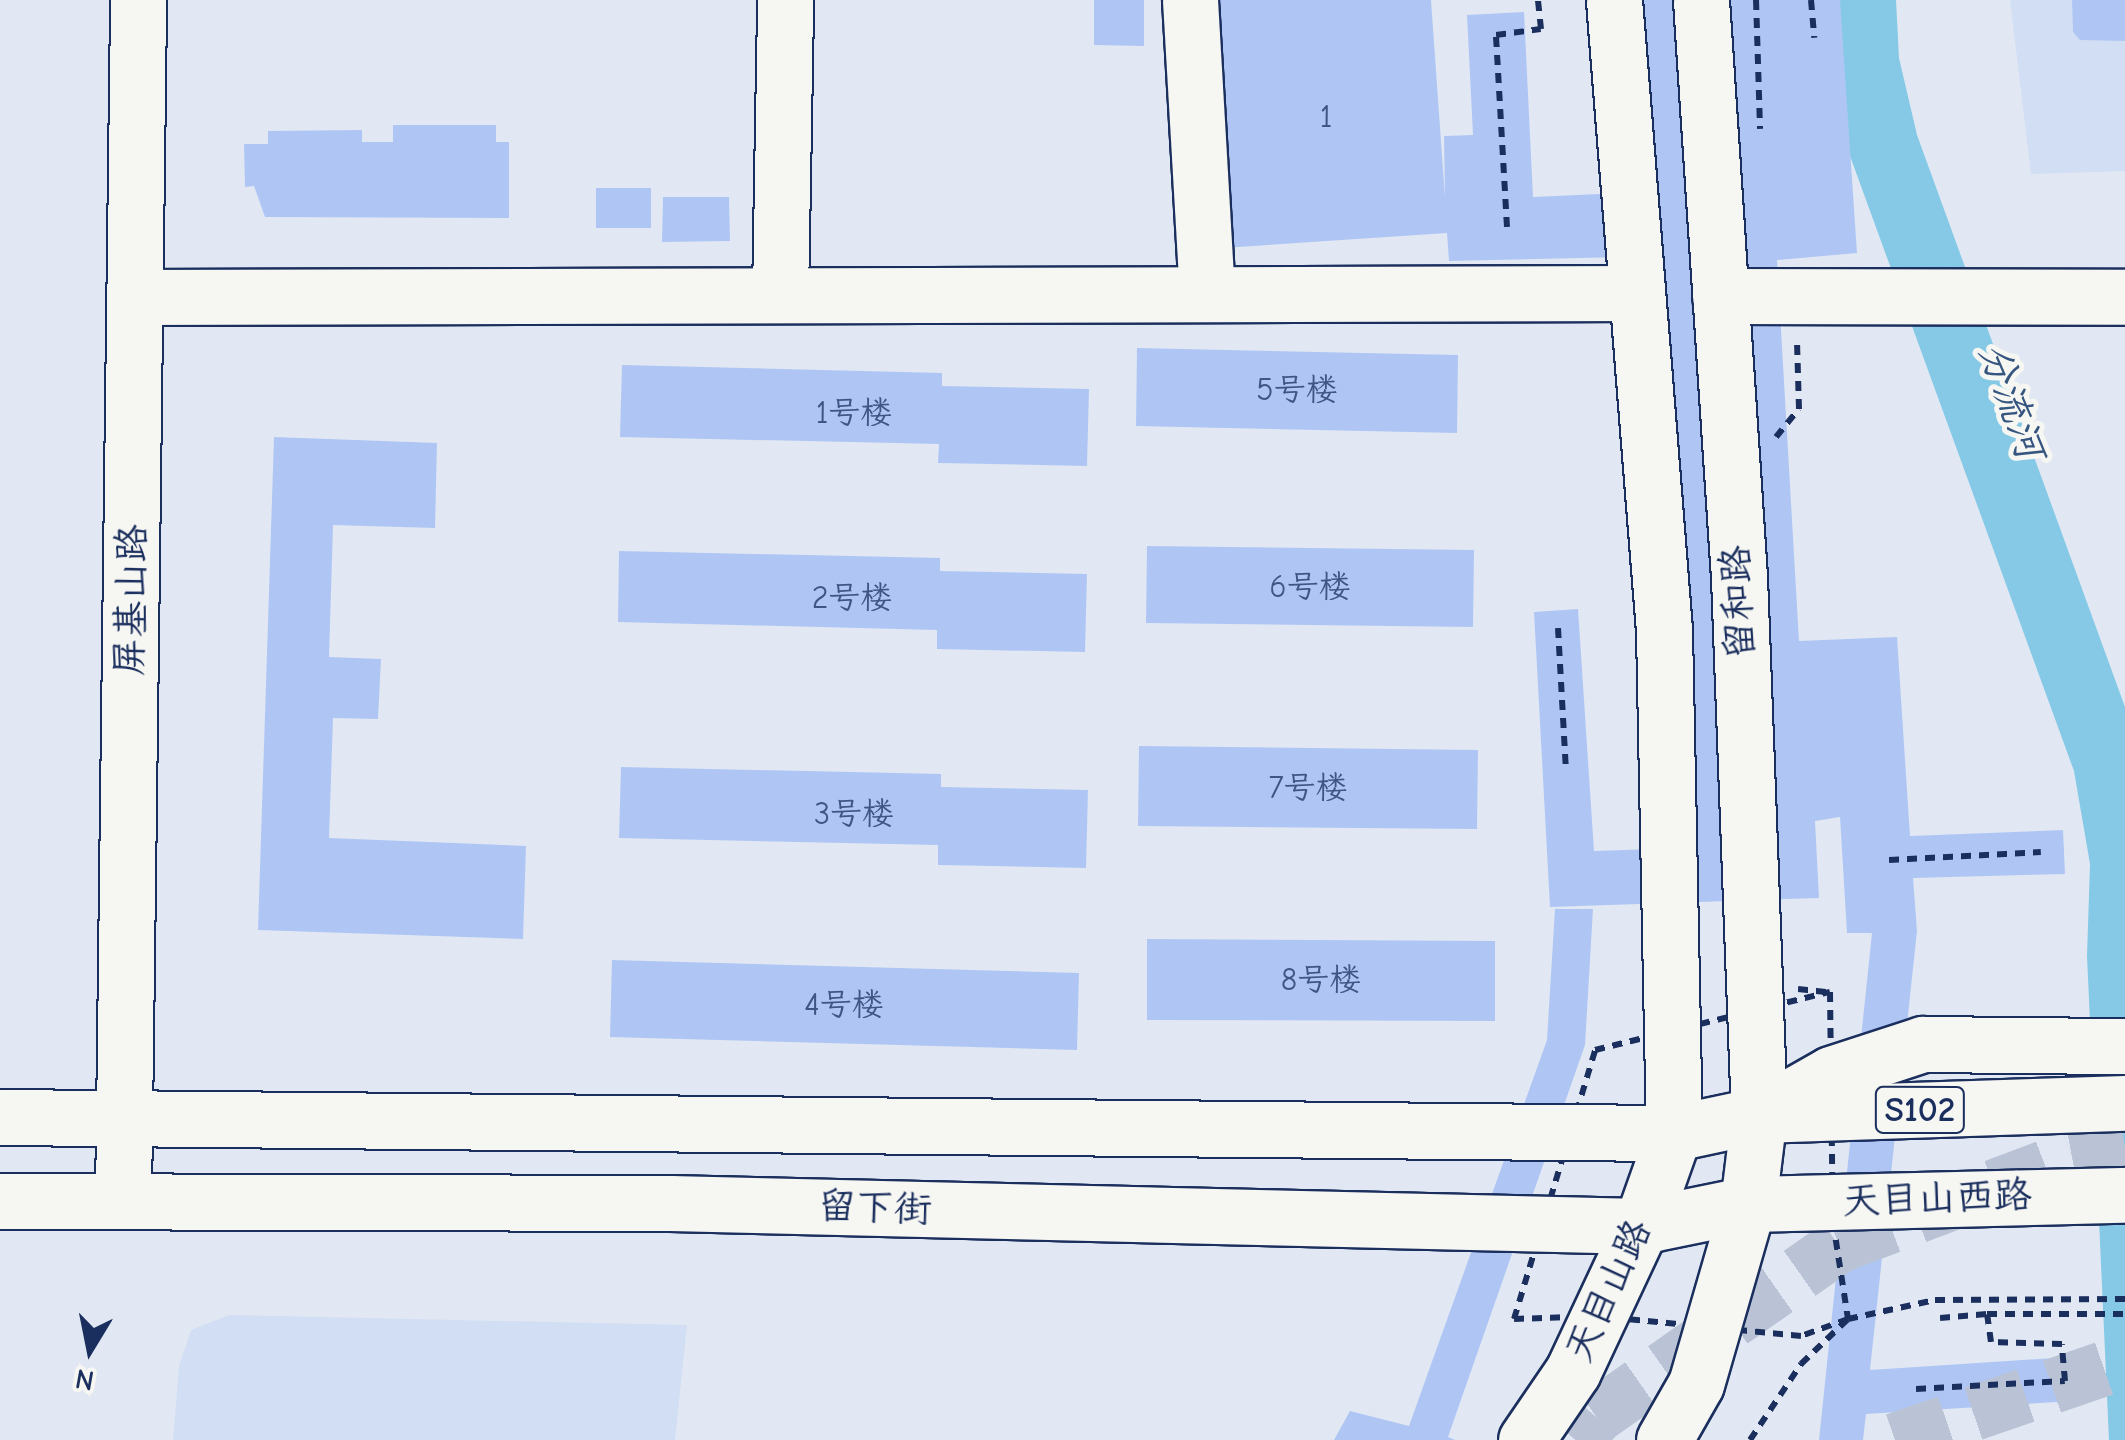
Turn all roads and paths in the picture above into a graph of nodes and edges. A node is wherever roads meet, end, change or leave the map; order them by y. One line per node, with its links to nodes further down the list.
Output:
1 (138, 0): 17 (main road, 屏基山路)
2 (785, 0): 14 (main road)
3 (1190, 0): 12 (main road)
4 (1538, 0): 11 (path)
5 (1614, 0): 13 (main road, 留和路)
6 (1701, 0): 15 (main road, 留和路)
7 (1756, 0): 10 (path)
8 (1810, 0): 9 (path)
9 (1814, 38)
10 (1758, 147)
11 (1507, 226)
12 (1207, 293): 13 (main road); 14 (main road)
13 (1637, 293): 27 (main road, 留和路)
14 (780, 295): 17 (main road)
15 (1720, 296): 16 (main road); 24 (main road, 留和路)
16 (2101, 296)
17 (136, 298): 26 (main road, 屏基山路)
18 (1558, 628): 19 (path)
19 (1566, 769)
20 (2041, 852): 21 (path)
21 (1889, 860)
22 (2125, 1046): 24 (main road)
23 (2103, 1104): 24 (main road, S102)
24 (1759, 1114): 27 (main road, S102); 31 (main road, 留和路)
25 (0, 1117): 26 (main road)
26 (124, 1119): 27 (main road); 29 (main road, 屏基山路)
27 (1674, 1132): 32 (main road, 天目山路)
28 (2107, 1195): 31 (main road, 天目山西路)
29 (122, 1200): 30 (main road, 留下街); 32 (main road, 留下街)
30 (0, 1201)
31 (1748, 1204): 32 (main road, 留下街); 39 (main road)
32 (1640, 1226): 38 (main road, 天目山路)
33 (2125, 1299): 40 (path)
34 (1987, 1314): 35 (path); 36 (path); 37 (path)
35 (2125, 1314)
36 (1940, 1318)
37 (1916, 1390)
38 (1526, 1440)
39 (1664, 1440)
40 (1750, 1440)

